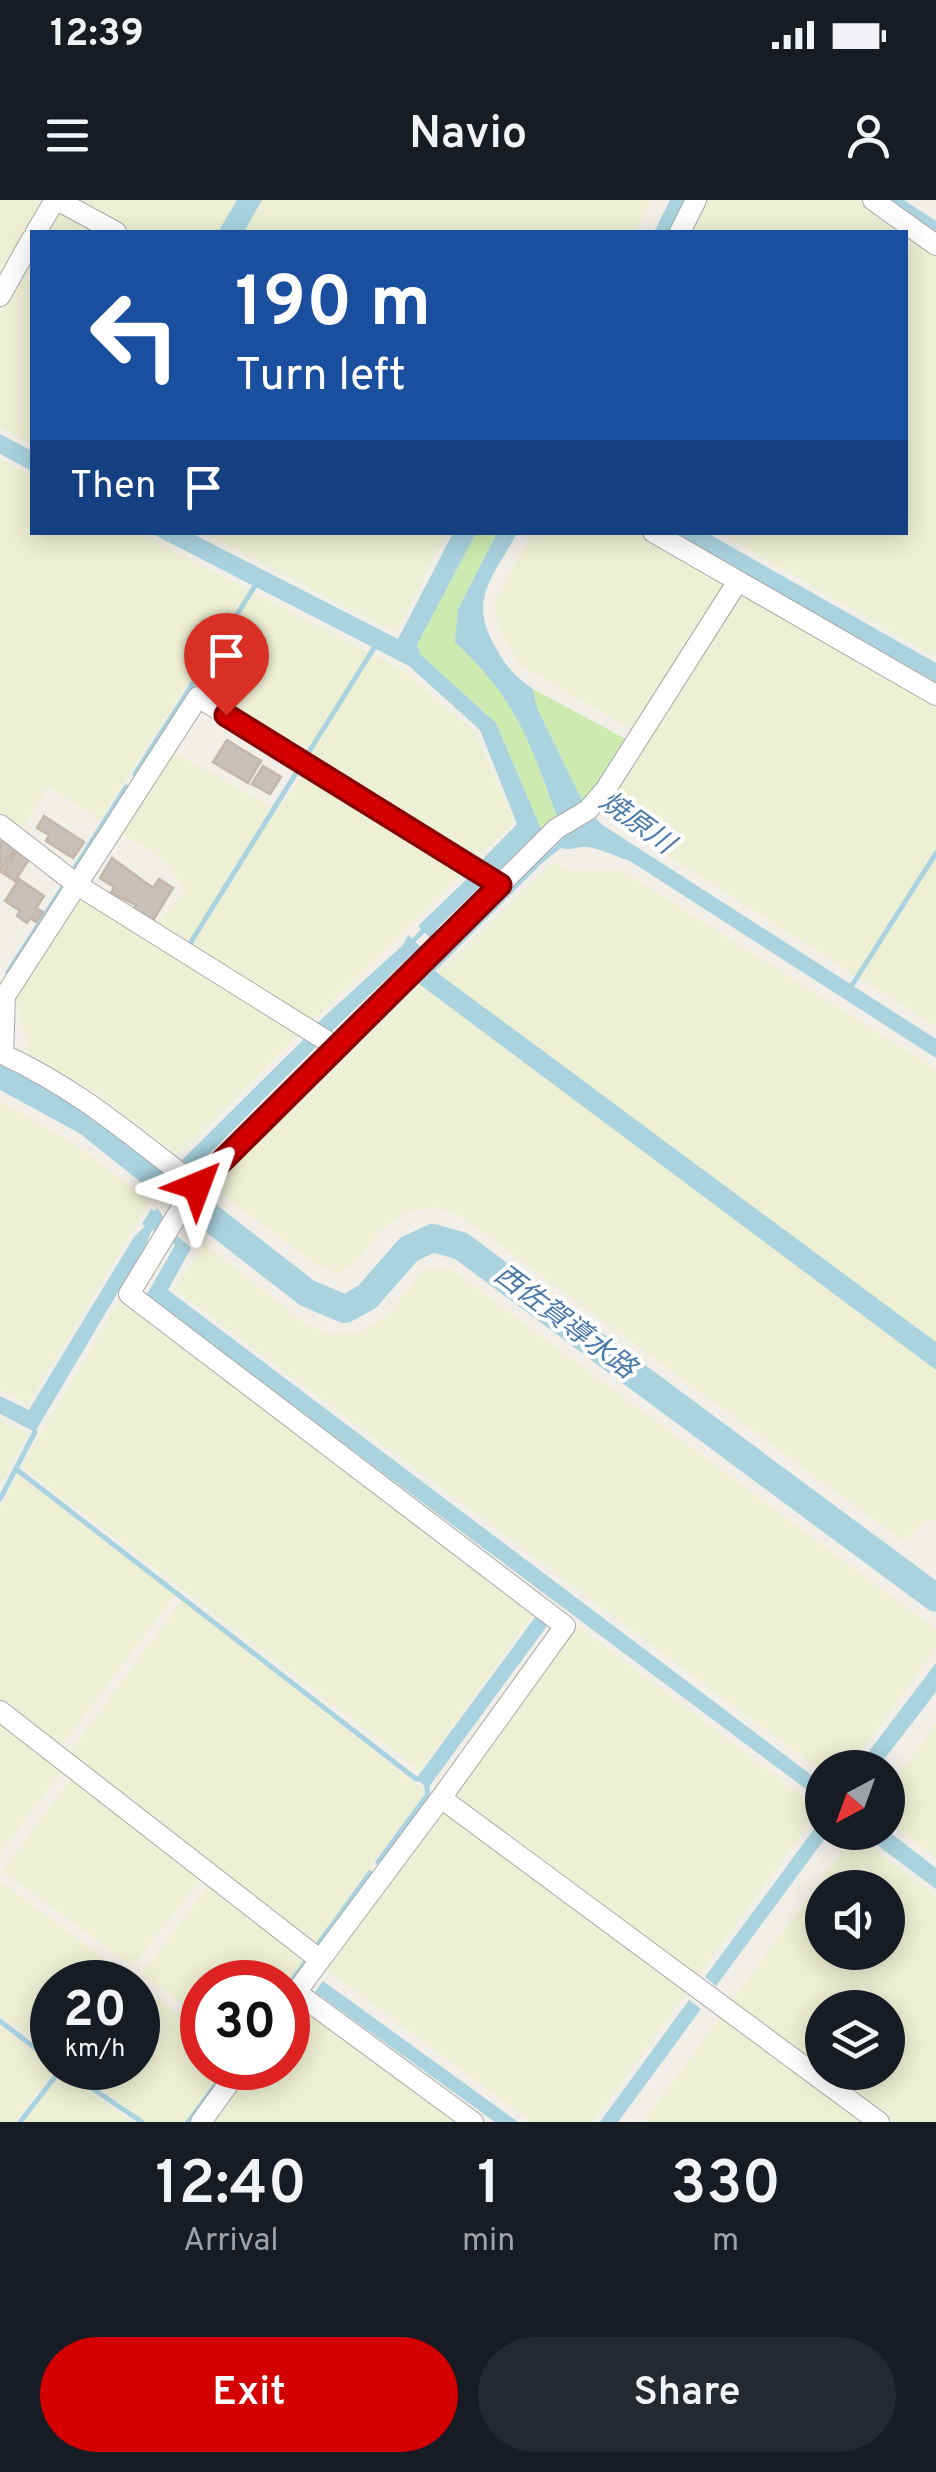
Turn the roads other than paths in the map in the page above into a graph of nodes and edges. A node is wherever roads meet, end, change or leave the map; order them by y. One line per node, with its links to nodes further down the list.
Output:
1 (56, 200): 4 (street); 5 (street)
2 (696, 200): 6 (street)
3 (873, 200): 8 (street)
4 (37, 230)
5 (112, 230)
6 (681, 230)
7 (30, 243): 9 (street)
8 (936, 245)
9 (0, 296)
10 (658, 535): 11 (street)
11 (738, 582): 12 (street); 14 (street)
12 (936, 695)
13 (0, 825): 15 (street)
14 (488, 878): 15 (street); 16 (street)
15 (79, 886): 16 (street); 17 (street)
16 (324, 1039): 17 (street)
17 (1, 1054)
18 (179, 1212): 20 (street)
19 (0, 1711): 21 (street)
20 (441, 1798): 21 (street); 27 (street)
21 (319, 1959): 22 (street)
22 (310, 1972)
23 (310, 2010): 26 (street)
24 (224, 2090): 25 (street)
25 (201, 2122)
26 (473, 2122)
27 (879, 2122)

